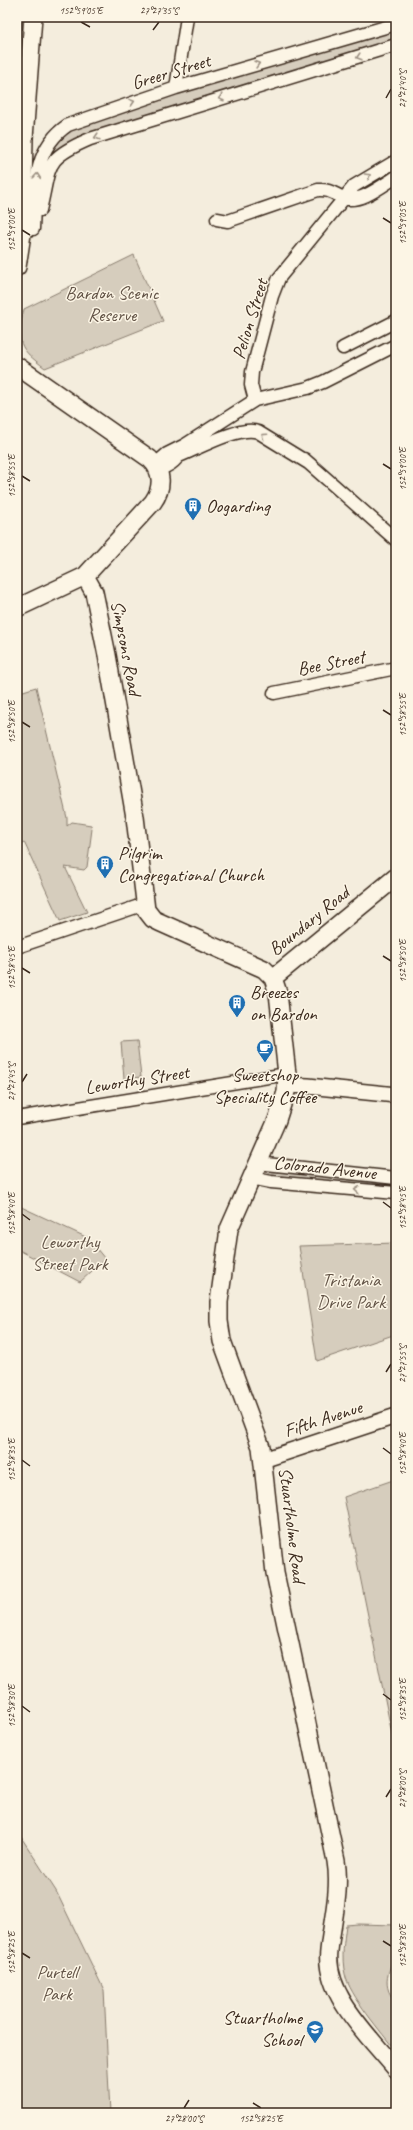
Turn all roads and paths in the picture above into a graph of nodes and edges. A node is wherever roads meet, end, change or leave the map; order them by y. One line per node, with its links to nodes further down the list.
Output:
1 (33, 17): 10 (main road)
2 (187, 17): 5 (street)
3 (396, 24): 5 (street, Greer Street, one-way to 3)
4 (396, 46): 10 (street, Greer Street, one-way to 10)
5 (176, 88): 10 (street, Greer Street, one-way to 5)
6 (396, 161): 8 (street, Pelion Street, one-way to 6)
7 (396, 178): 8 (street)
8 (345, 198): 9 (street); 16 (street, Pelion Street)
9 (217, 219)
10 (28, 231): 11 (main road)
11 (17, 267)
12 (396, 321): 14 (street)
13 (396, 345): 16 (street)
14 (343, 348)
15 (17, 366): 21 (main road)
16 (255, 400): 17 (street)
17 (185, 445): 19 (street); 21 (street)
18 (289, 446): 20 (street)
19 (179, 456): 20 (street, one-way to 19); 21 (street)
20 (310, 464): 22 (street)
21 (156, 467): 23 (main road)
22 (396, 540)
23 (85, 576): 24 (main road); 28 (main road, Simpsons Road)
24 (17, 608)
25 (396, 668): 26 (street, Bee Street)
26 (274, 692)
27 (396, 877): 30 (main road, Boundary Road)
28 (145, 904): 29 (street); 30 (main road, Boundary Road)
29 (17, 947)
30 (273, 978): 31 (main road, Stuartholme Road)
31 (287, 1080): 32 (street); 33 (street, Leworthy Street); 34 (main road, Stuartholme Road)
32 (396, 1095)
33 (17, 1118)
34 (254, 1171): 35 (street, Colorado Avenue); 36 (street, Colorado Avenue, one-way to 34); 38 (main road, Stuartholme Road)
35 (396, 1178)
36 (396, 1193)
37 (396, 1416): 38 (street, Fifth Avenue)
38 (263, 1460): 39 (main road, Stuartholme Road)
39 (396, 2069)

